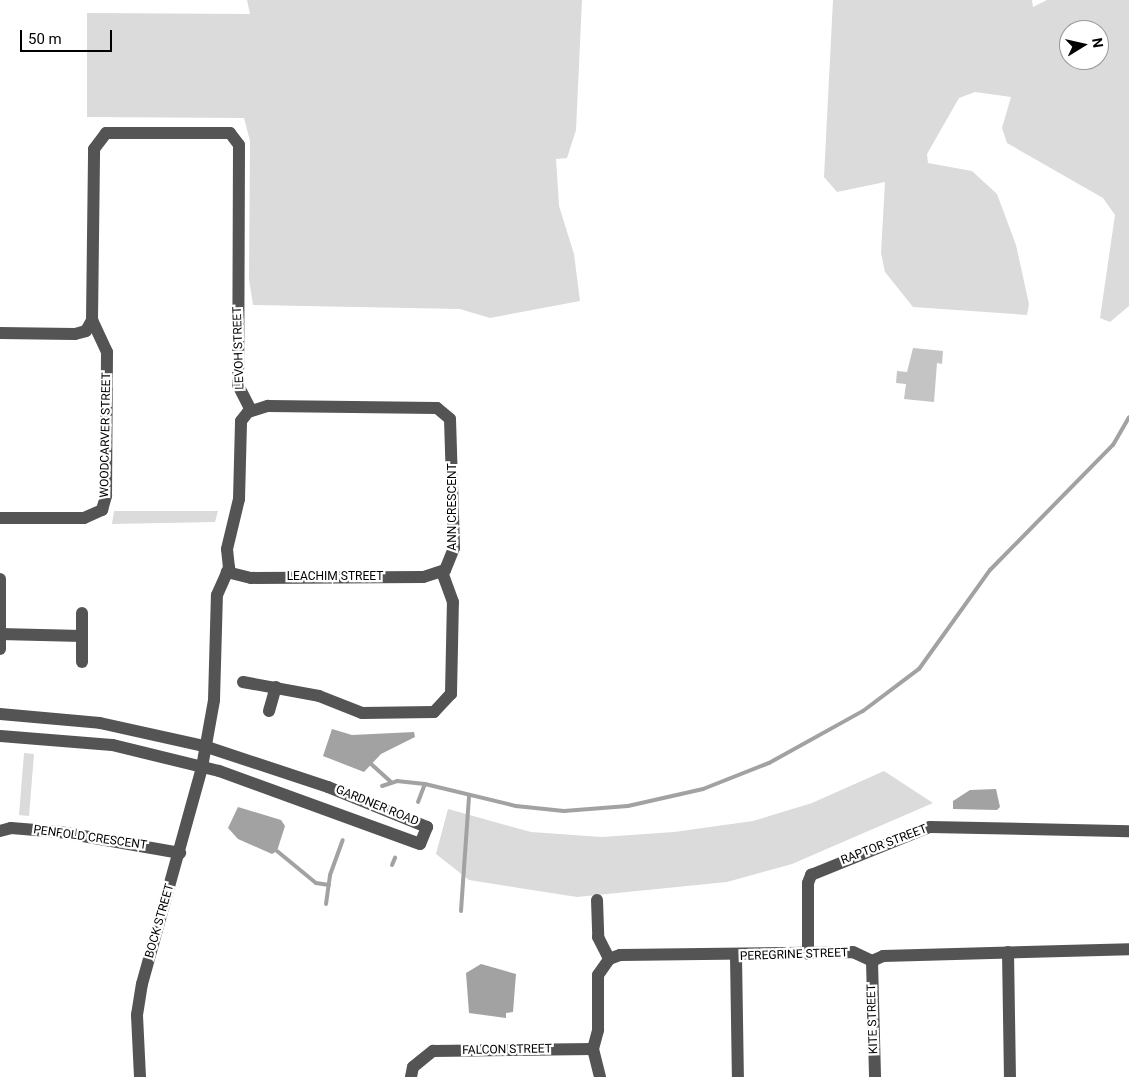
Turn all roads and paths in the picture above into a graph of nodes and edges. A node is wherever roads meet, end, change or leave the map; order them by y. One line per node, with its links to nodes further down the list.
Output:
1 (106, 133): 2 (street, WOODCARVER STREET); 4 (street, LEVOH STREET)
2 (92, 320): 3 (street); 5 (street, WOODCARVER STREET)
3 (0, 333)
4 (251, 411): 6 (street); 7 (street, ANN CRESCENT)
5 (0, 518)
6 (227, 572): 7 (street, LEACHIM STREET); 19 (street)
7 (442, 572): 15 (street)
8 (0, 579): 10 (street)
9 (82, 613): 11 (street)
10 (0, 634): 11 (street); 12 (street)
11 (82, 636): 13 (street)
12 (0, 649)
13 (82, 662)
14 (242, 682): 15 (street)
15 (276, 687): 16 (street)
16 (269, 711)
17 (0, 714): 19 (street, GARDNER ROAD)
18 (0, 736): 20 (street, GARDNER ROAD)
19 (204, 746): 20 (street); 20 (street, GARDNER ROAD)
20 (202, 767): 23 (street, BOCK STREET)
21 (0, 831): 23 (street, PENFOLD CRESCENT)
22 (1129, 831): 27 (street, RAPTOR STREET)
23 (180, 853): 32 (street, BOCK STREET)
24 (597, 900): 29 (street)
25 (1129, 949): 26 (street)
26 (1008, 952): 30 (street); 37 (street)
27 (808, 954): 28 (street, PEREGRINE STREET); 30 (street, PEREGRINE STREET)
28 (736, 956): 29 (street, PEREGRINE STREET); 35 (street)
29 (608, 959): 31 (street)
30 (872, 961): 36 (street, KITE STREET)
31 (593, 1049): 33 (street, FALCON STREET); 34 (street)
32 (140, 1077)
33 (411, 1077)
34 (600, 1077)
35 (738, 1077)
36 (875, 1077)
37 (1010, 1077)

